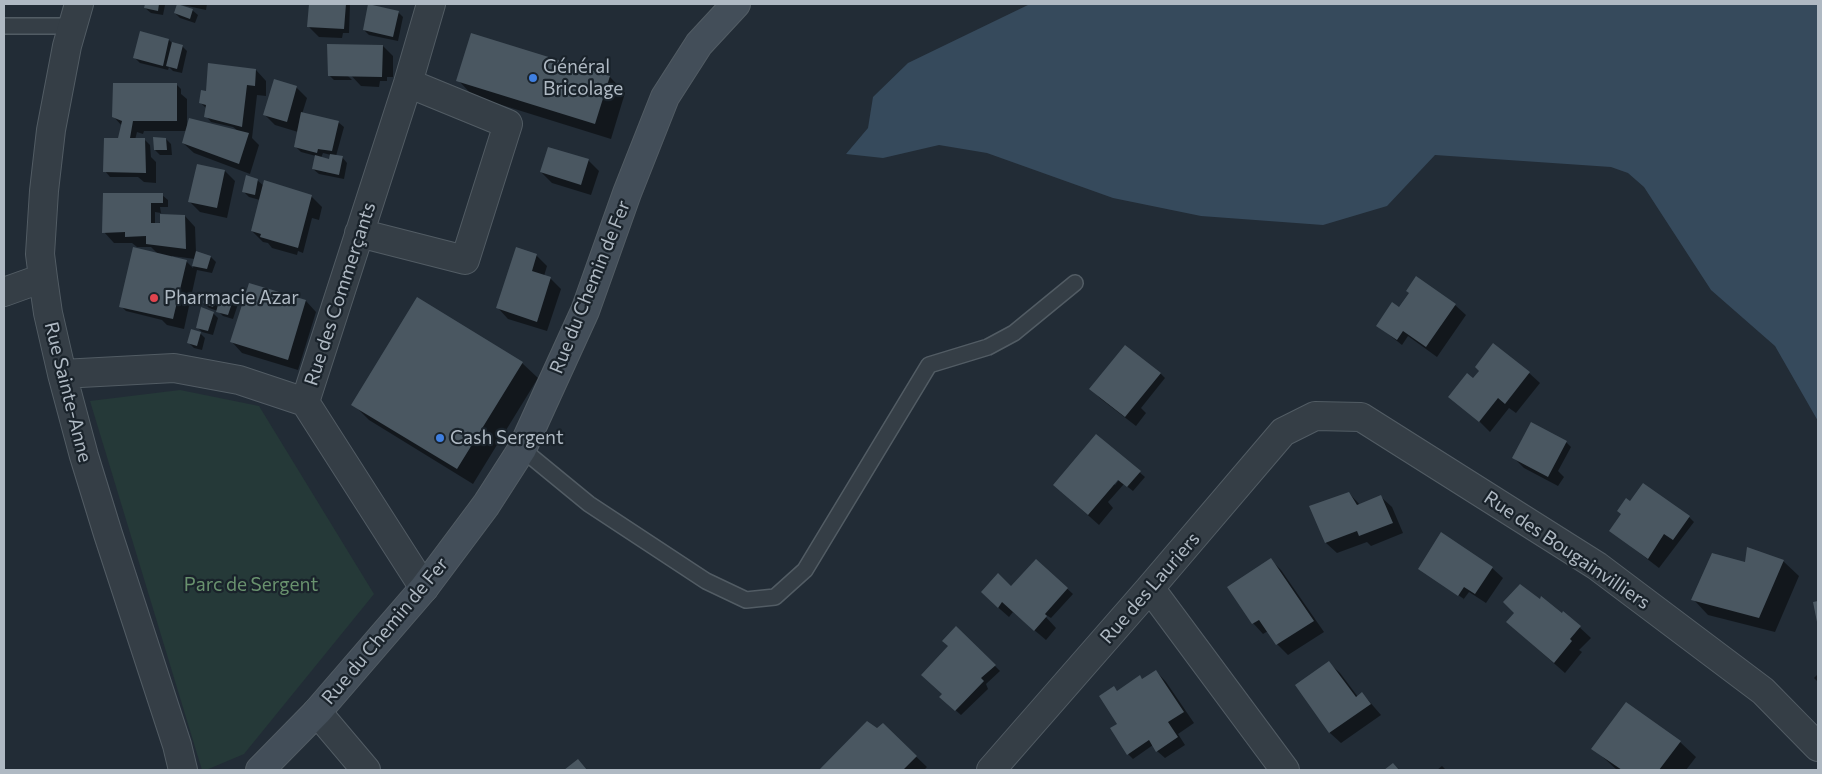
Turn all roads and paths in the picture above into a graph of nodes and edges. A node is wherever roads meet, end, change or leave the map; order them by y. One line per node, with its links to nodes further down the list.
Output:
1 (431, 4): 5 (street, Rue des Commerçants)
2 (736, 4): 13 (main road, Rue du Chemin de Fer)
3 (76, 15): 4 (lane); 7 (street, Rue Sainte-Anne)
4 (4, 26)
5 (408, 83): 6 (street, Rue des Commerçants); 6 (street)
6 (359, 233): 11 (street, Rue des Commerçants)
7 (43, 278): 9 (street); 10 (street, Rue Sainte-Anne)
8 (1075, 283): 13 (lane)
9 (4, 292)
10 (62, 374): 11 (street); 18 (street, Rue Sainte-Anne)
11 (305, 402): 14 (street, Rue des Commerçants)
12 (1315, 416): 15 (street, Rue des Lauriers); 17 (street, Rue des Bougainvilliers)
13 (522, 450): 14 (main road, Rue du Chemin de Fer)
14 (424, 588): 16 (main road, Rue du Chemin de Fer)
15 (1150, 588): 21 (street, Rue des Lauriers); 22 (street)
16 (317, 712): 19 (main road, Rue du Chemin de Fer); 20 (street)
17 (1818, 747)
18 (183, 770)
19 (260, 770)
20 (366, 770)
21 (991, 770)
22 (1285, 770)

